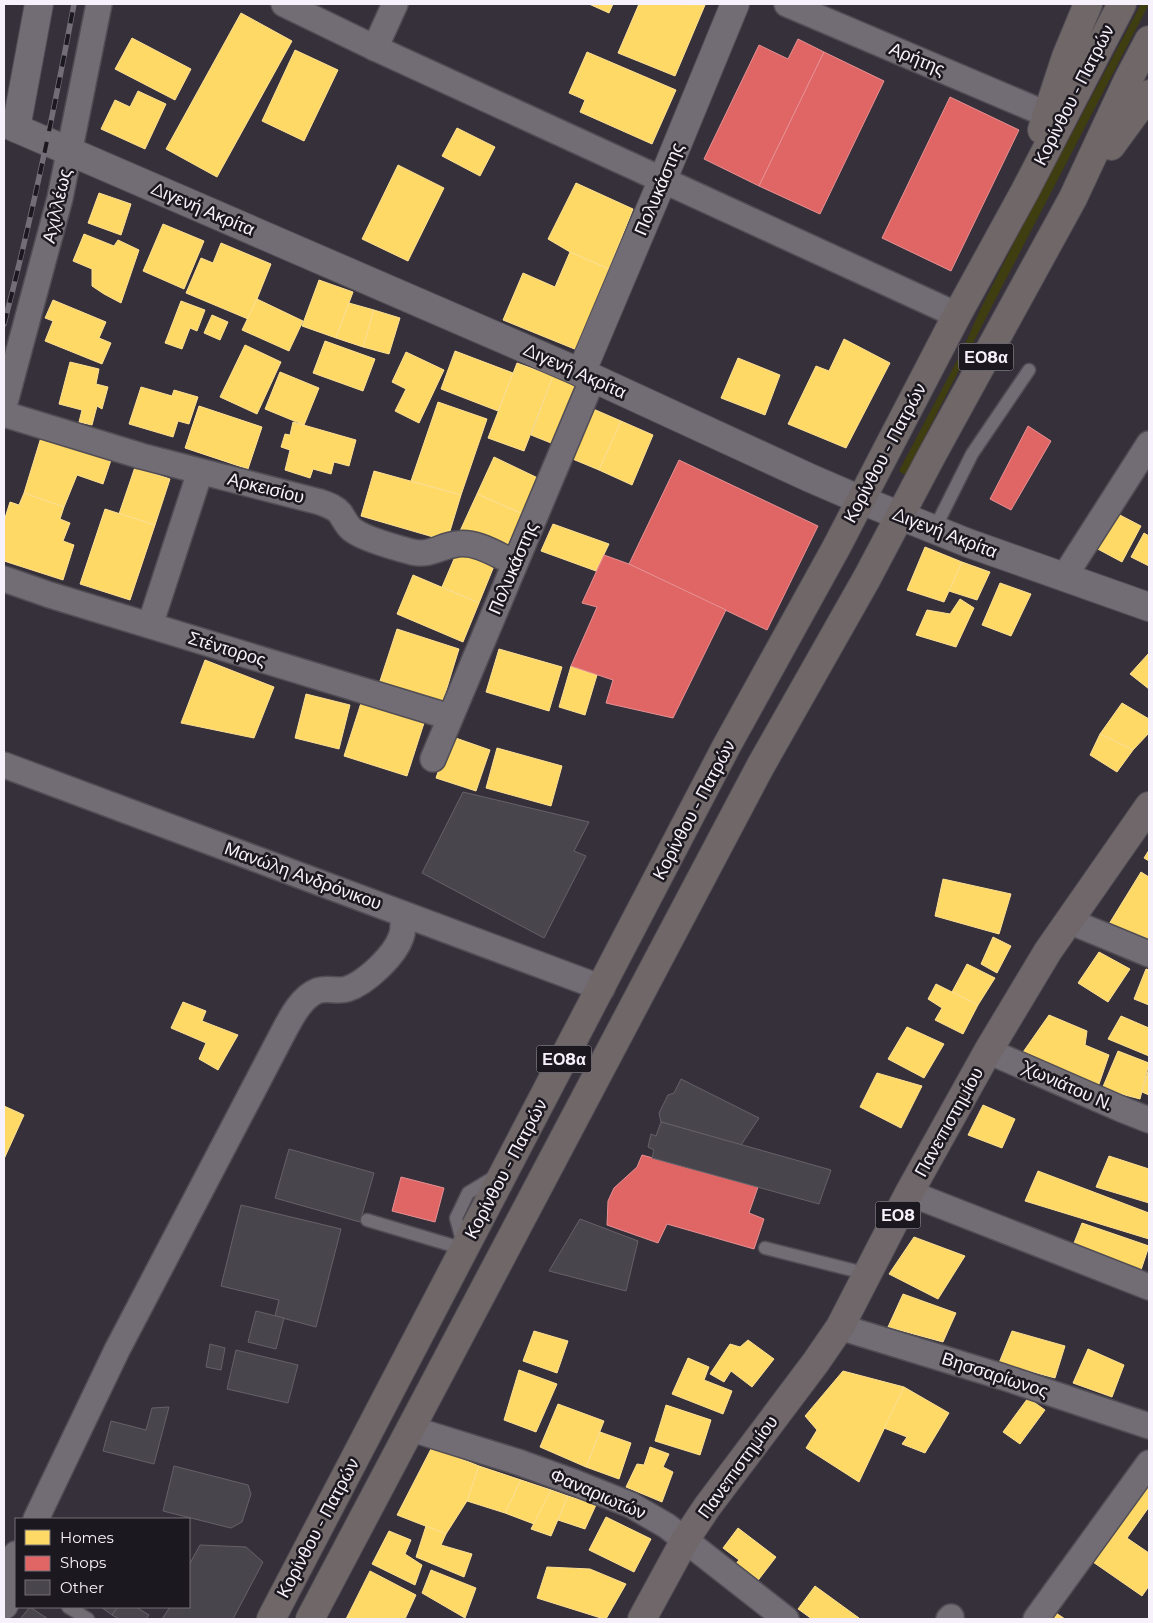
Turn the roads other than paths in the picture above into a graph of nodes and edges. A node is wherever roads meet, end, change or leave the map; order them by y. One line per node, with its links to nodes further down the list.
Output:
1 (39, 4): 13 (street)
2 (99, 4): 14 (street, Αχιλλέως)
3 (284, 4): 10 (street)
4 (396, 4): 10 (street)
5 (735, 4): 15 (street, Πολυκάστης)
6 (787, 4): 12 (street, Αρήτης)
7 (1088, 4): 12 (highway)
8 (1122, 4): 16 (highway, Κορίνθου - Πατρών / ΕΟ8α)
9 (1149, 40): 17 (highway, Κορίνθου - Πατρών / ΕΟ8α)
10 (375, 48): 15 (street)
11 (1149, 94): 17 (highway)
12 (1046, 114): 16 (highway)
13 (10, 126): 14 (street, Διγενή Ακρίτα)
14 (70, 151): 20 (street, Διγενή Ακρίτα); 21 (street, Αχιλλέως)
15 (663, 180): 18 (street); 20 (street, Πολυκάστης)
16 (1025, 191): 18 (highway, Κορίνθου - Πατρών / ΕΟ8α)
17 (1073, 198): 26 (highway, Κορίνθου - Πατρών / ΕΟ8α)
18 (957, 315): 25 (highway, Κορίνθου - Πατρών / ΕΟ8α)
19 (1029, 370): 27 (lane)
20 (587, 375): 25 (street, Διγενή Ακρίτα); 28 (street, Πολυκάστης)
21 (4, 406)
22 (4, 414): 24 (street, Αρκεισίου)
23 (1149, 444): 29 (street)
24 (200, 472): 28 (street, Αρκεισίου); 32 (street)
25 (861, 500): 26 (street, Διγενή Ακρίτα); 40 (highway, Κορίνθου - Πατρών / ΕΟ8α)
26 (900, 516): 27 (street, Διγενή Ακρίτα); 51 (highway, Κορίνθου - Πατρών / ΕΟ8α)
27 (934, 530): 29 (street, Διγενή Ακρίτα)
28 (515, 563): 33 (street, Πολυκάστης)
29 (1064, 577): 31 (street, Διγενή Ακρίτα)
30 (4, 579): 32 (street, Στέντορος)
31 (1149, 607)
32 (150, 626): 33 (street, Στέντορος)
33 (450, 717): 34 (street, Πολυκάστης)
34 (433, 759)
35 (4, 765): 37 (street, Μανώλη Ανδρόνικου)
36 (1149, 806): 38 (main road, Πανεπιστημίου / ΕΟ8)
37 (403, 914): 40 (street, Μανώλη Ανδρόνικου); 53 (street)
38 (1069, 921): 39 (street); 41 (main road, Πανεπιστημίου / ΕΟ8)
39 (1149, 954)
40 (602, 988): 46 (highway, Κορίνθου - Πατρών / ΕΟ8α)
41 (988, 1051): 42 (street, Χωνιάτου Ν.); 43 (main road, Πανεπιστημίου / ΕΟ8)
42 (1149, 1120)
43 (909, 1193): 47 (main road, Πανεπιστημίου / ΕΟ8); 48 (street)
44 (367, 1220): 46 (lane)
45 (765, 1248): 47 (lane)
46 (464, 1249): 59 (highway, Κορίνθου - Πατρών / ΕΟ8α)
47 (868, 1274): 49 (main road, Πανεπιστημίου / ΕΟ8)
48 (1149, 1287)
49 (840, 1327): 50 (street, Βησσαρίωνος); 54 (main road, Πανεπιστημίου / ΕΟ8)
50 (1149, 1426)
51 (412, 1429): 54 (street, Φαναριωτών); 60 (highway, Κορίνθου - Πατρών / ΕΟ8α)
52 (1149, 1463): 63 (street)
53 (36, 1518)
54 (684, 1540): 61 (main road, Πανεπιστημίου / ΕΟ8); 62 (street, Φαναριωτών)
55 (15, 1558): 56 (street)
56 (7, 1586)
57 (70, 1608): 58 (lane)
58 (88, 1619)
59 (271, 1619)
60 (310, 1619)
61 (642, 1619)
62 (786, 1619)
63 (1036, 1619)

